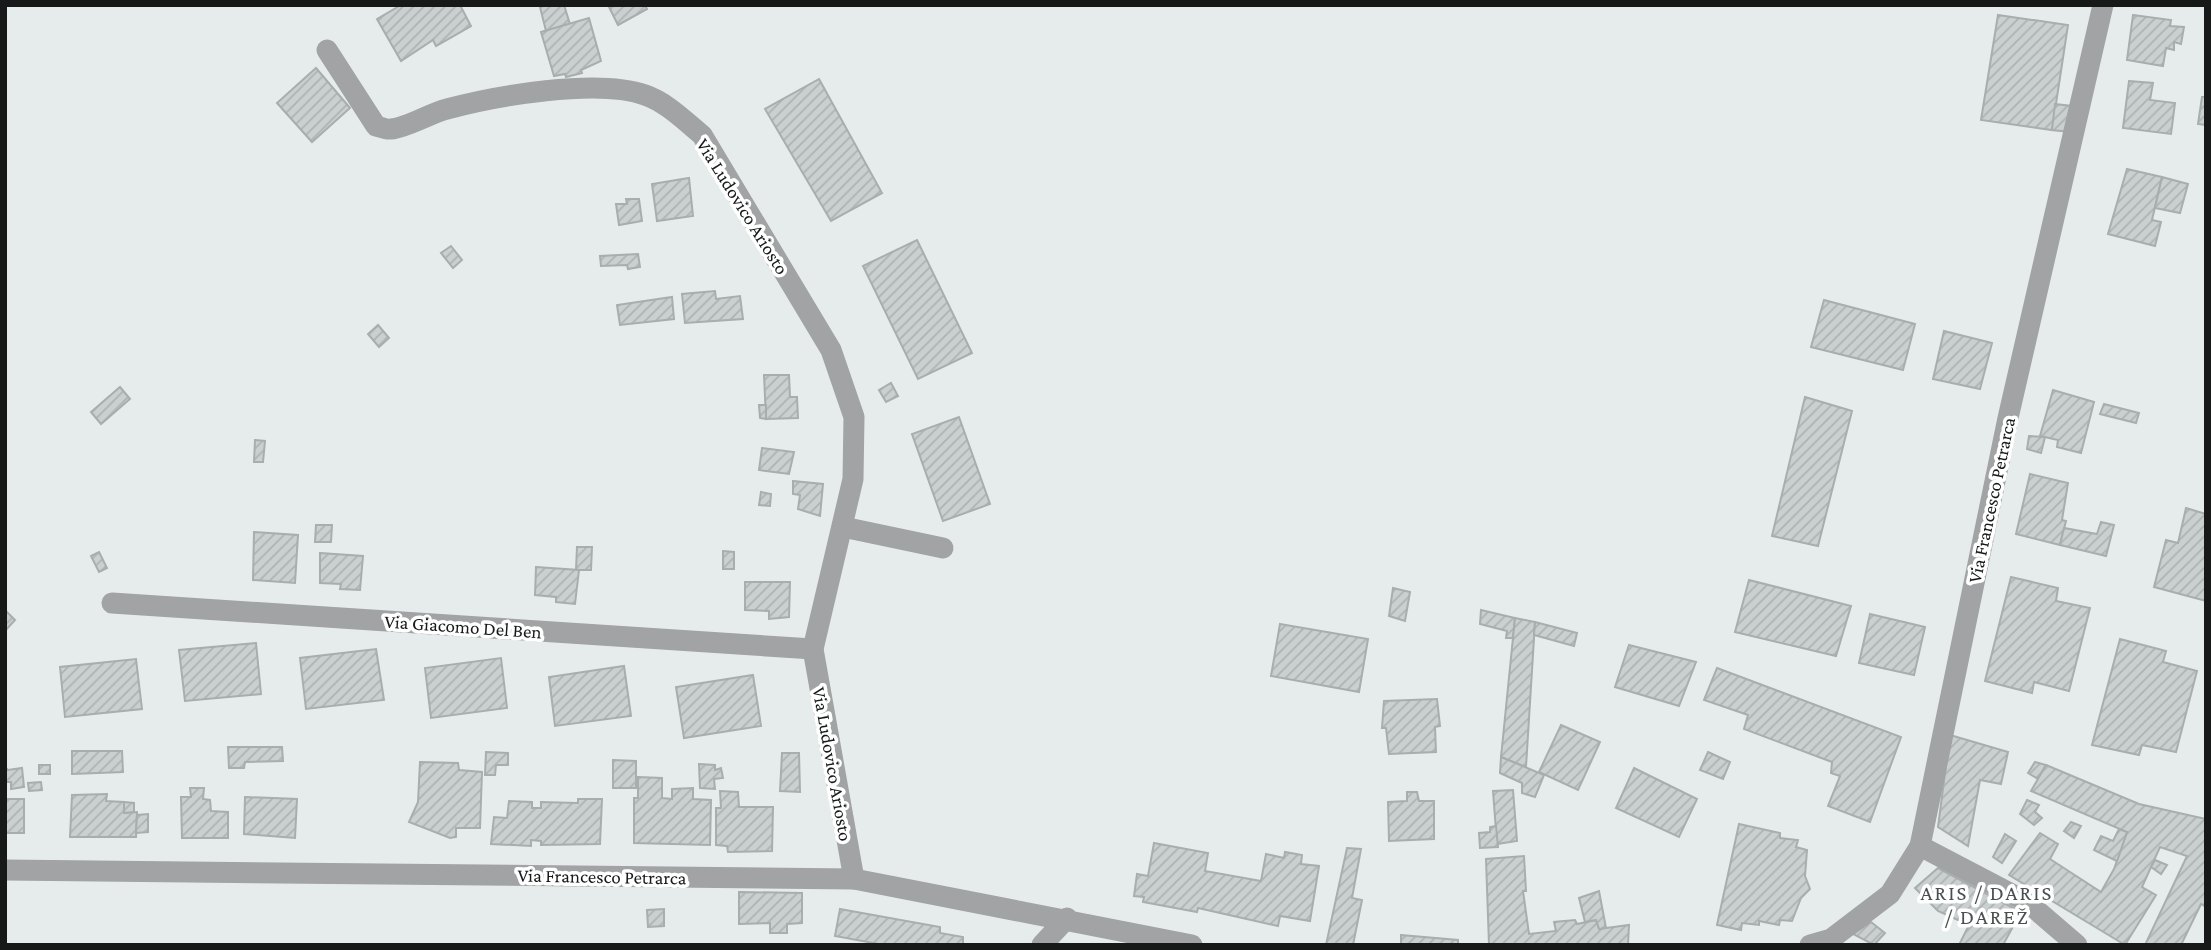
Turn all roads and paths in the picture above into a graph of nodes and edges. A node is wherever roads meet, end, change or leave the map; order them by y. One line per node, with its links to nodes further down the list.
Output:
1 (2103, 5): 7 (street, Via Francesco Petrarca)
2 (327, 50): 3 (street, Via Ludovico Ariosto)
3 (843, 527): 4 (street); 6 (street, Via Ludovico Ariosto)
4 (943, 548)
5 (112, 603): 6 (street, Via Giacomo Del Ben)
6 (813, 649): 9 (street, Via Ludovico Ariosto)
7 (1920, 846): 13 (street, Via Francesco Petrarca); 14 (street)
8 (5, 870): 9 (street, Via Francesco Petrarca)
9 (854, 879): 10 (street, Via Francesco Petrarca)
10 (1067, 918): 11 (street); 12 (street, Via Francesco Petrarca)
11 (1042, 945)
12 (1192, 945)
13 (1810, 945)
14 (2077, 945)

